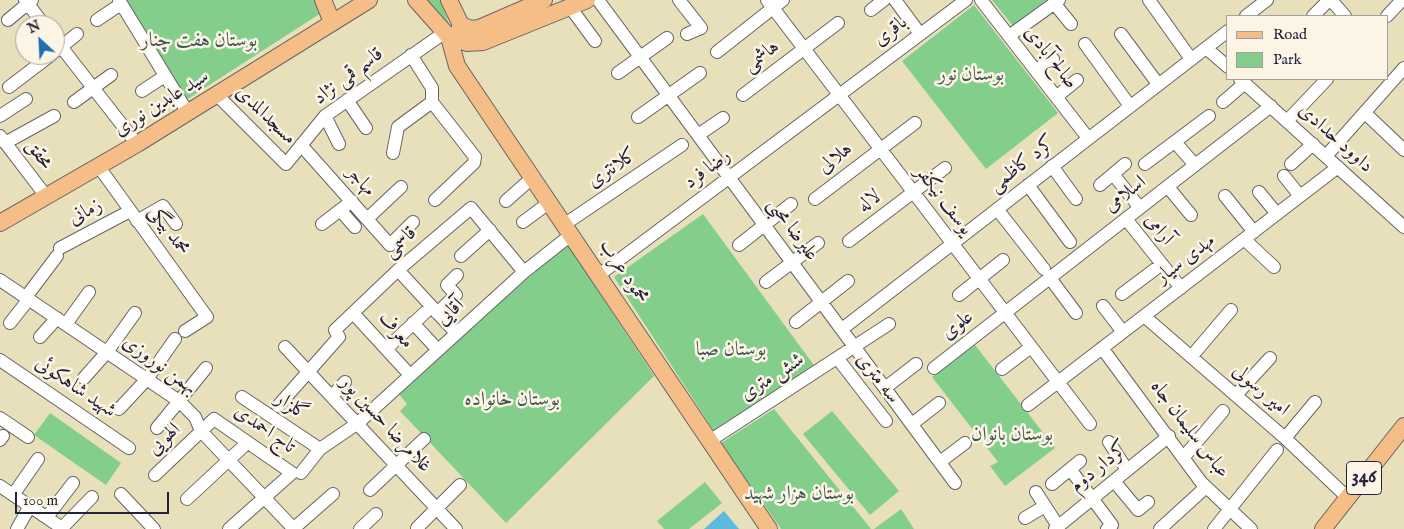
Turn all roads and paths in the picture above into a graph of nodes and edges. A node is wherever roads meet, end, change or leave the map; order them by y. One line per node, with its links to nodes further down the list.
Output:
1 (323, 0): 30 (main road)
2 (369, 0): 30 (main road, سید عابدین نوری)
3 (416, 0): 33 (main road)
4 (449, 0): 33 (main road, محمود عرب)
5 (544, 0): 33 (main road)
6 (587, 0): 21 (main road)
7 (598, 0): 49 (street, علیرضا محبی)
8 (679, 0): 36 (street)
9 (884, 0): 22 (street)
10 (895, 0): 37 (street)
11 (966, 0): 37 (street, باقری)
12 (981, 0): 39 (street, صالح آبادی)
13 (1267, 0): 24 (street)
14 (1402, 0): 27 (street)
15 (28, 1): 23 (street); 28 (street)
16 (1326, 1): 25 (street); 26 (street)
17 (120, 2): 29 (street); 59 (street)
18 (1056, 2): 32 (street); 39 (street)
19 (1153, 2): 51 (street)
20 (775, 3): 45 (street, یوسف نیکفر); 46 (street)
21 (570, 7): 33 (main road); 42 (street)
22 (871, 10)
23 (37, 15)
24 (1247, 15)
25 (1314, 15)
26 (1344, 15)
27 (1387, 15)
28 (8, 20)
29 (97, 20)
30 (332, 22): 69 (main road, سید عابدین نوری)
31 (838, 23): 45 (street, هاشمی)
32 (1070, 25)
33 (451, 32): 47 (street, قاسم قمی نژاد); 116 (main road, محمود عرب)
34 (1226, 33): 44 (street, کرد کاظمی)
35 (77, 34): 41 (street)
36 (687, 34)
37 (920, 34): 72 (street, باقری)
38 (1121, 34): 65 (street)
39 (1009, 36): 55 (street, صالح آبادی)
40 (667, 38): 49 (street)
41 (65, 41)
42 (596, 41)
43 (1085, 44): 79 (street)
44 (1206, 48): 51 (street, کرد کاظمی); 53 (street)
45 (804, 49): 71 (street, هاشمی); 72 (street, یوسف نیکفر)
46 (716, 52)
47 (411, 54): 75 (street, قاسم قمی نژاد); 77 (street)
48 (65, 55): 67 (street)
49 (640, 57): 56 (street); 70 (street, علیرضا محبی)
50 (1053, 59): 55 (street)
51 (1191, 59): 65 (street, کرد کاظمی)
52 (38, 65): 66 (street)
53 (1226, 65)
54 (1404, 68): 60 (street)
55 (1036, 70): 73 (street, صالح آبادی)
56 (618, 73)
57 (700, 73): 70 (street)
58 (111, 75): 67 (street)
59 (165, 76): 68 (street); 81 (street)
60 (1389, 78)
61 (1077, 80): 73 (street)
62 (1326, 80): 89 (street)
63 (1243, 81): 78 (street); 80 (street, داوود حدادی)
64 (1384, 82): 82 (street)
65 (1158, 84): 79 (street, کرد کاظمی)
66 (9, 87)
67 (93, 88): 76 (street); 96 (street)
68 (142, 91)
69 (216, 95): 81 (main road, سید عابدین نوری); 105 (street, مسجدالمدی)
70 (669, 95): 87 (street); 92 (street, علیرضا محبی)
71 (743, 95)
72 (839, 95): 102 (street, یوسف نیکفر); 117 (street, رضا فرد)
73 (1056, 97): 93 (street, صالح آبادی)
74 (26, 99): 83 (street)
75 (347, 100): 85 (street, قاسم قمی نژاد); 91 (street)
76 (74, 102)
77 (432, 102): 103 (street); 128 (street)
78 (1223, 102)
79 (1130, 106): 93 (street, کرد کاظمی)
80 (1270, 106): 89 (street, داوود حدادی); 109 (street, اسلامی)
81 (188, 113): 96 (main road, سید عابدین نوری)
82 (1365, 113): 101 (street); 104 (street)
83 (0, 116)
84 (54, 116): 94 (street)
85 (325, 116): 97 (street); 99 (street, قاسم قمی نژاد)
86 (1209, 116): 95 (street)
87 (638, 117)
88 (723, 118): 92 (street)
89 (1287, 121): 98 (street, داوود حدادی)
90 (915, 123): 102 (street, هلالی)
91 (366, 128)
92 (698, 135): 117 (street, علیرضا محبی)
93 (1088, 138): 110 (street, کرد کاظمی)
94 (3, 139): 124 (street, محقق)
95 (1175, 142): 107 (street); 109 (street)
96 (137, 144): 111 (main road, سید عابدین نوری)
97 (339, 144)
98 (1313, 144): 104 (street, داوود حدادی); 108 (street)
99 (302, 145): 105 (street, قاسم قمی نژاد); 130 (street, مهاجر)
100 (682, 145): 150 (street, کلانتری)
101 (1403, 147)
102 (880, 149): 122 (street, یوسف نیکفر); 129 (street, هلالی)
103 (393, 153)
104 (1326, 156): 112 (street, داوود حدادی)
105 (286, 164)
106 (1125, 164): 114 (street)
107 (1145, 164)
108 (1291, 164)
109 (1195, 165): 121 (street, اسلامی)
110 (1052, 166): 118 (street, کرد کاظمی); 127 (street)
111 (99, 167): 124 (main road, سید عابدین نوری); 139 (street, محمد بیگی)
112 (1338, 167): 126 (street, مهدی سیار); 148 (street, داوود حدادی)
113 (945, 168): 122 (street, لاله)
114 (1112, 174): 119 (street); 134 (street)
115 (1284, 176): 126 (street)
116 (533, 177): 131 (street); 132 (main road, محمود عرب)
117 (729, 177): 147 (street, علیرضا محبی); 167 (street, رضا فرد)
118 (1028, 185): 135 (street, کرد کاظمی); 154 (street)
119 (1100, 185)
120 (401, 187): 140 (street)
121 (1168, 187): 134 (street, اسلامی); 138 (street)
122 (914, 192): 153 (street, لاله); 156 (street, یوسف نیکفر)
123 (1259, 192): 137 (street)
124 (46, 196): 144 (main road, سید عابدین نوری)
125 (1225, 196): 152 (street)
126 (1300, 196): 137 (street, مهدی سیار)
127 (1076, 199)
128 (435, 200)
129 (816, 200)
130 (352, 201): 136 (street); 140 (street, مهاجر)
131 (506, 201)
132 (550, 202): 143 (street); 150 (main road, محمود عرب)
133 (791, 204): 147 (street)
134 (1140, 208): 141 (street, اسلامی)
135 (998, 209): 156 (street, کرد کاظمی); 165 (street)
136 (340, 210): 146 (street); 149 (street)
137 (1277, 214): 152 (street, مهدی سیار)
138 (1191, 215)
139 (134, 216): 145 (street, زمانی); 176 (street, زمانی); 213 (street, محمد بیگی)
140 (368, 218): 142 (street, مهاجر)
141 (1126, 219): 161 (street, آرامی); 165 (street, اسلامی)
142 (413, 222)
143 (523, 222)
144 (0, 223)
145 (176, 224)
146 (322, 224)
147 (765, 225): 157 (street); 160 (street, علیرضا محبی)
148 (1404, 226)
149 (355, 227)
150 (569, 229): 164 (street, آقایی); 167 (main road, محمود عرب)
151 (490, 230): 158 (street); 163 (street, قاسمی); 164 (street, قاسمی)
152 (1249, 235): 162 (street); 172 (street, مهدی سیار)
153 (849, 241)
154 (1070, 242)
155 (818, 243): 160 (street)
156 (952, 244): 168 (street, یوسف نیکفر); 191 (street, کرد کاظمی)
157 (739, 245)
158 (461, 256)
159 (1003, 260): 168 (street)
160 (792, 263): 170 (street); 177 (street, علیرضا محبی)
161 (1162, 264): 172 (street, آرامی); 174 (street)
162 (1274, 267)
163 (398, 270): 179 (street); 182 (street, قاسمی)
164 (524, 272): 193 (street, آقایی)
165 (1047, 273): 183 (street, اسلامی); 184 (street)
166 (457, 275): 179 (street)
167 (599, 275): 242 (main road, محمود عرب)
168 (979, 278): 175 (street); 183 (street, یوسف نیکفر)
169 (0, 280): 176 (street, بهمن نوروزی)
170 (766, 282)
171 (848, 282): 177 (street)
172 (1181, 288): 185 (street, مهدی سیار)
173 (89, 292): 186 (street)
174 (1122, 294)
175 (959, 295)
176 (28, 298): 186 (street, بهمن نوروزی); 188 (street)
177 (822, 302): 187 (street); 191 (street, علیرضا محبی)
178 (1103, 306): 192 (street)
179 (434, 310): 189 (street); 193 (street)
180 (1231, 310): 202 (street)
181 (135, 312): 201 (street)
182 (353, 313): 199 (street, معرف); 210 (street, قاسمی)
183 (1005, 313): 196 (street, یوسف نیکفر); 208 (street, علوی)
184 (1076, 313)
185 (1144, 316): 192 (street, مهدی سیار); 202 (street, امیر رسولی)
186 (61, 321): 194 (street); 201 (street, بهمن نوروزی)
187 (796, 322)
188 (10, 323)
189 (413, 323): 199 (street); 200 (street)
190 (889, 324): 197 (street, شش متری)
191 (842, 329): 197 (street, علیرضا محبی)
192 (1123, 332): 198 (street, مهدی سیار)
193 (456, 333): 200 (street, آقایی)
194 (40, 337)
195 (286, 347): 210 (street, غلامرضا حسین پور)
196 (1031, 347): 209 (street); 216 (street, یوسف نیکفر)
197 (855, 348): 204 (street, شش متری); 217 (street, علیرضا محبی)
198 (1102, 348): 216 (street, مهدی سیار); 238 (street, عباس سلیمان جاه)
199 (386, 349): 211 (street, معرف)
200 (438, 350): 211 (street, آقایی)
201 (108, 352): 212 (street); 213 (street, بهمن نوروزی)
202 (1191, 357): 219 (street, امیر رسولی)
203 (1270, 358): 219 (street)
204 (838, 359): 231 (street, سه متری); 242 (street, شش متری)
205 (0, 360): 246 (street, شهید شاهکوئی)
206 (916, 364): 217 (street)
207 (206, 368): 214 (street)
208 (934, 368)
209 (1002, 370)
210 (309, 371): 220 (street, غلامرضا حسین پور); 226 (street)
211 (410, 375): 232 (street, آقایی)
212 (84, 378)
213 (147, 379): 222 (street, بهمن نوروزی); 227 (street)
214 (194, 382): 218 (street); 222 (street)
215 (345, 382): 220 (street)
216 (1058, 382): 225 (street, مهدی سیار); 234 (street, یوسف نیکفر)
217 (885, 388): 233 (street, علیرضا محبی)
218 (206, 389)
219 (1236, 395): 240 (street, امیر رسولی)
220 (332, 396): 232 (street, غلامرضا حسین پور)
221 (242, 397): 247 (street, گلزار)
222 (179, 401): 236 (street); 237 (street, بهمن نوروزی)
223 (1316, 402): 240 (street)
224 (939, 403): 233 (street)
225 (1028, 404)
226 (278, 406)
227 (119, 409)
228 (1223, 411): 249 (street)
229 (0, 418): 239 (street)
230 (214, 419): 237 (street, الهویی); 244 (street, تاج احمدی)
231 (886, 421)
232 (358, 422): 247 (street, آقایی); 253 (street, غلامرضا حسین پور)
233 (912, 424): 252 (street, علیرضا محبی)
234 (1090, 424)
235 (1404, 426): 271 (main road, 346)
236 (157, 428)
237 (201, 431): 251 (street, بهمن نوروزی); 256 (street, الهویی)
238 (1169, 436): 249 (street, عباس سلیمان جاه); 254 (street, کردار دوم)
239 (28, 437)
240 (1286, 438): 271 (street, امیر رسولی)
241 (424, 439): 253 (street)
242 (711, 440): 291 (main road); 292 (main road, محمود عرب)
243 (1108, 442): 254 (street)
244 (247, 443): 251 (street); 255 (street, تاج احمدی)
245 (965, 443): 252 (street)
246 (129, 448)
247 (320, 448): 255 (street, آقایی)
248 (1277, 450): 278 (street)
249 (1183, 458): 263 (street, عباس سلیمان جاه)
250 (38, 459): 268 (street)
251 (229, 460): 270 (street, بهمن نوروزی); 273 (street)
252 (940, 462): 259 (street, علیرضا محبی)
253 (397, 465): 264 (street); 277 (street, غلامرضا حسین پور)
254 (1127, 470): 257 (street, کردار دوم)
255 (297, 473): 270 (street, آقایی)
256 (155, 475)
257 (1114, 481): 272 (street, کردار دوم); 276 (street)
258 (73, 483): 280 (street)
259 (955, 483)
260 (1052, 484): 272 (street)
261 (460, 485): 277 (street)
262 (0, 486): 268 (street)
263 (1206, 487): 278 (street, عباس سلیمان جاه); 294 (street)
264 (370, 490)
265 (1036, 492): 275 (street)
266 (122, 494): 286 (street)
267 (333, 494): 288 (street)
268 (13, 495): 274 (street)
269 (92, 497): 282 (street)
270 (263, 497): 287 (street, آقایی); 288 (street, بهمن نوروزی)
271 (1348, 498): 297 (main road, 346)
272 (1092, 499): 284 (street, کردار دوم); 293 (street)
273 (187, 500)
274 (30, 506): 280 (street); 285 (street)
275 (1045, 506): 281 (street); 284 (street)
276 (1143, 506)
277 (437, 508): 283 (street); 290 (street, غلامرضا حسین پور)
278 (1230, 510): 295 (street); 296 (street, عباس سلیمان جاه)
279 (376, 514): 289 (street)
280 (47, 517): 282 (street)
281 (1025, 518)
282 (62, 528)
283 (417, 528)
284 (1056, 528)
285 (17, 529)
286 (154, 529)
287 (229, 529)
288 (294, 529)
289 (360, 529)
290 (456, 529)
291 (756, 529)
292 (769, 529)
293 (1107, 529)
294 (1160, 529)
295 (1214, 529)
296 (1252, 529)
297 (1323, 529)

